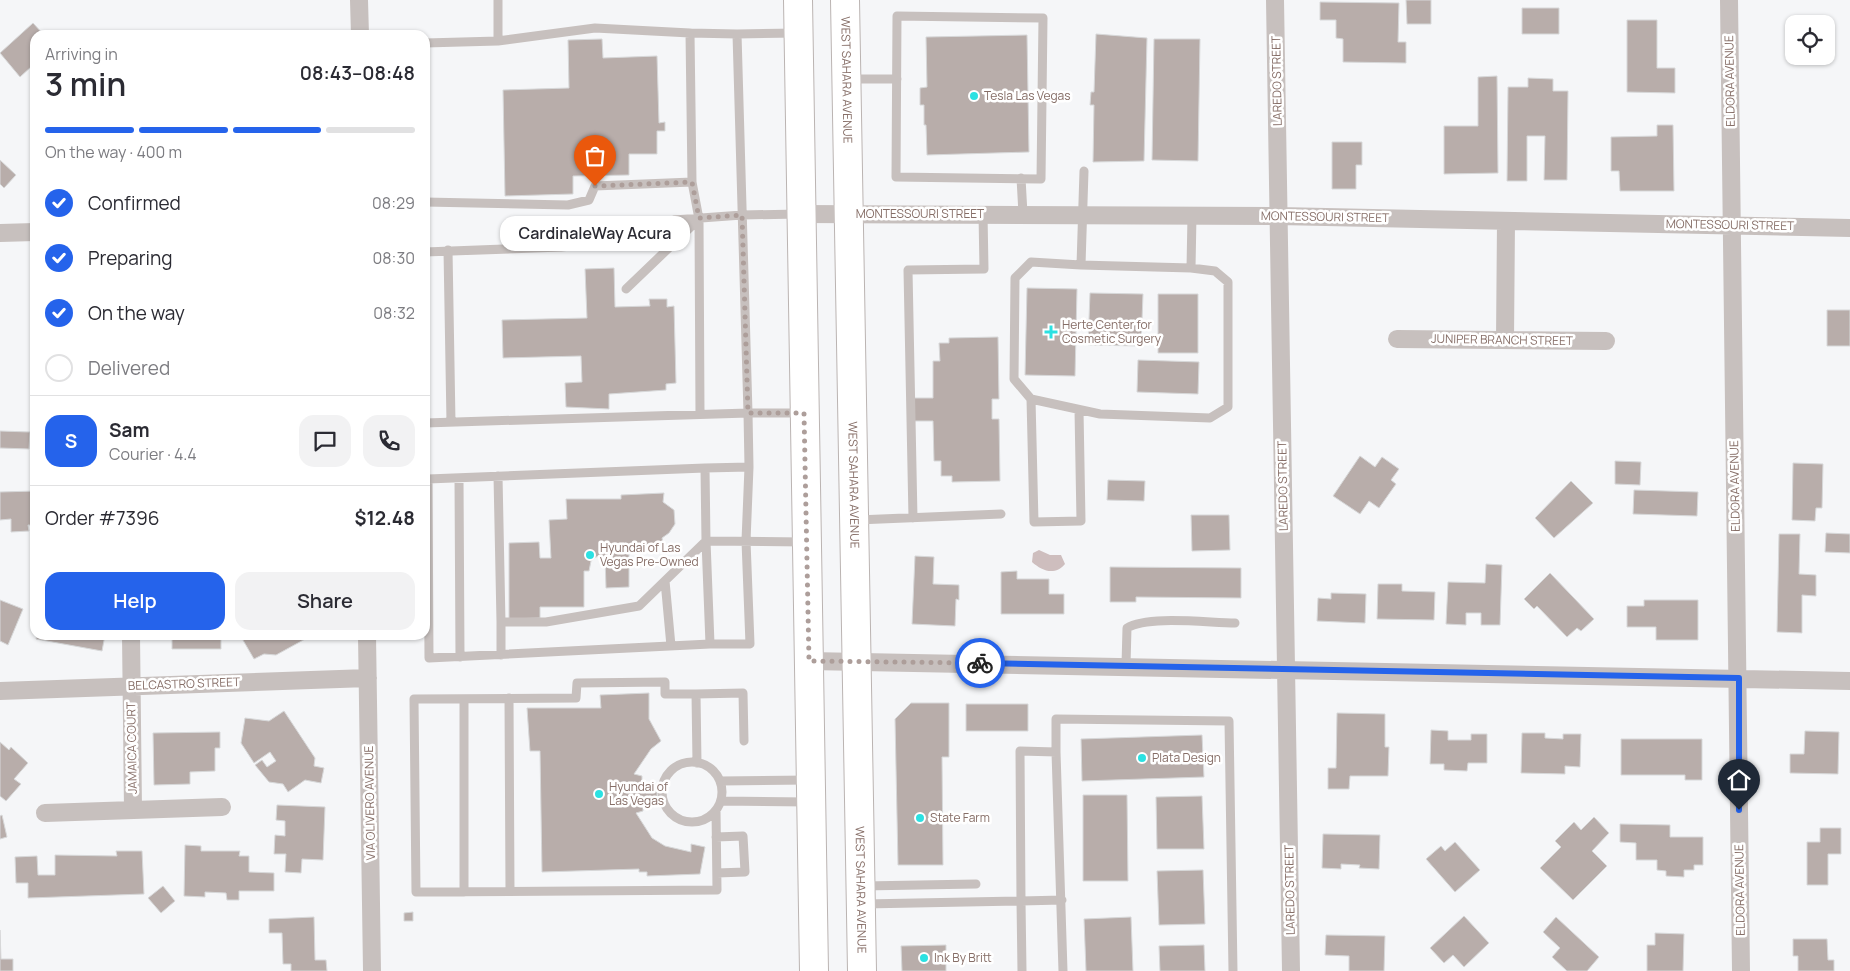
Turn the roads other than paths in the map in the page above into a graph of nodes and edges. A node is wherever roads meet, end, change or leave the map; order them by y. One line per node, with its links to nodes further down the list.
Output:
1 (359, 0): 7 (street)
2 (498, 0): 11 (lane)
3 (798, 0): 9 (main road)
4 (845, 0): 13 (main road, WEST SAHARA AVENUE)
5 (1276, 0): 26 (street, LAREDO STREET)
6 (1729, 0): 29 (street, ELDORA AVENUE)
7 (360, 30)
8 (690, 32): 10 (lane); 11 (lane); 17 (lane)
9 (798, 33): 10 (lane); 20 (main road)
10 (737, 34): 23 (lane)
11 (498, 41): 12 (lane)
12 (430, 43)
13 (845, 79): 14 (lane); 19 (main road, WEST SAHARA AVENUE)
14 (897, 79): 16 (lane); 16 (lane)
15 (1084, 171): 24 (lane)
16 (1021, 178): 22 (lane)
17 (692, 182): 18 (lane); 27 (lane)
18 (430, 202)
19 (848, 213): 20 (street, MONTESSOURI STREET); 21 (street, MONTESSOURI STREET); 55 (main road, WEST SAHARA AVENUE)
20 (801, 214): 23 (lane); 44 (main road)
21 (982, 214): 22 (street, MONTESSOURI STREET); 54 (lane)
22 (1023, 214): 24 (street, MONTESSOURI STREET)
23 (742, 215): 27 (lane); 43 (lane)
24 (1083, 215): 25 (street, MONTESSOURI STREET); 35 (lane)
25 (1192, 216): 26 (street, MONTESSOURI STREET); 36 (lane)
26 (1279, 216): 28 (street, MONTESSOURI STREET); 72 (street, LAREDO STREET)
27 (699, 218): 33 (lane); 37 (lane); 45 (lane)
28 (1506, 221): 29 (street, MONTESSOURI STREET); 39 (street)
29 (1732, 225): 30 (street, MONTESSOURI STREET); 74 (street, ELDORA AVENUE)
30 (1850, 228)
31 (30, 232): 32 (street)
32 (0, 233)
33 (448, 250): 34 (lane); 46 (lane)
34 (430, 252)
35 (1081, 264): 36 (lane); 41 (lane)
36 (1191, 268): 42 (lane)
37 (626, 288)
38 (1397, 339): 39 (street, JUNIPER BRANCH STREET)
39 (1505, 340): 40 (street, JUNIPER BRANCH STREET)
40 (1606, 341)
41 (1031, 399): 42 (lane); 42 (lane)
42 (1079, 410)
43 (748, 413): 44 (lane); 45 (lane); 48 (lane)
44 (804, 413): 58 (main road)
45 (700, 414): 46 (lane)
46 (451, 422): 47 (lane)
47 (430, 423)
48 (748, 467): 49 (lane); 57 (lane)
49 (705, 468): 50 (lane); 56 (lane)
50 (498, 476): 51 (lane); 60 (lane)
51 (459, 478): 52 (lane); 68 (lane)
52 (430, 479)
53 (1000, 514): 54 (lane)
54 (913, 518): 55 (lane)
55 (854, 520): 70 (main road, WEST SAHARA AVENUE)
56 (706, 541): 57 (lane); 59 (lane); 65 (lane)
57 (746, 541): 58 (lane); 65 (lane)
58 (807, 542): 69 (main road)
59 (665, 581): 60 (lane); 66 (lane)
60 (501, 622): 67 (lane)
61 (1235, 623): 71 (lane)
62 (131, 640): 76 (street, JAMAICA COURT)
63 (368, 640): 73 (street, VIA OLIVERO AVENUE)
64 (429, 640): 68 (lane)
65 (710, 644): 66 (lane)
66 (671, 646): 67 (lane)
67 (501, 655): 68 (lane)
68 (460, 657)
69 (809, 661): 70 (street); 85 (main road)
70 (856, 661): 71 (street); 96 (main road, WEST SAHARA AVENUE)
71 (1126, 666): 72 (street)
72 (1286, 668): 74 (street); 105 (street, LAREDO STREET)
73 (368, 678): 76 (street, BELCASTRO STREET); 99 (street, VIA OLIVERO AVENUE)
74 (1739, 678): 75 (street); 106 (street, ELDORA AVENUE)
75 (1850, 681)
76 (130, 686): 77 (street, BELCASTRO STREET); 88 (street, JAMAICA COURT)
77 (0, 691)
78 (696, 694): 79 (lane); 81 (lane); 83 (lane)
79 (509, 698): 80 (lane); 94 (lane)
80 (464, 699): 95 (lane); 95 (lane)
81 (744, 742)
82 (1056, 752): 97 (lane); 98 (lane); 104 (lane)
83 (697, 762): 84 (lane); 89 (lane)
84 (720, 781): 85 (lane); 86 (lane)
85 (812, 791): 86 (lane); 100 (main road)
86 (721, 801): 89 (lane)
87 (222, 807): 88 (street, JAMAICA COURT)
88 (133, 810): 90 (street, JAMAICA COURT)
89 (716, 810): 91 (lane)
90 (44, 813)
91 (716, 837): 92 (lane); 92 (lane)
92 (717, 873): 94 (lane)
93 (976, 884): 96 (lane)
94 (510, 891): 95 (lane)
95 (464, 892)
96 (861, 895): 98 (lane); 101 (main road, WEST SAHARA AVENUE)
97 (1062, 900): 98 (lane); 103 (lane)
98 (1020, 901): 102 (lane)
99 (372, 971)
100 (814, 971)
101 (862, 971)
102 (1022, 971)
103 (1063, 971)
104 (1233, 971)
105 (1291, 971)
106 (1741, 971)

